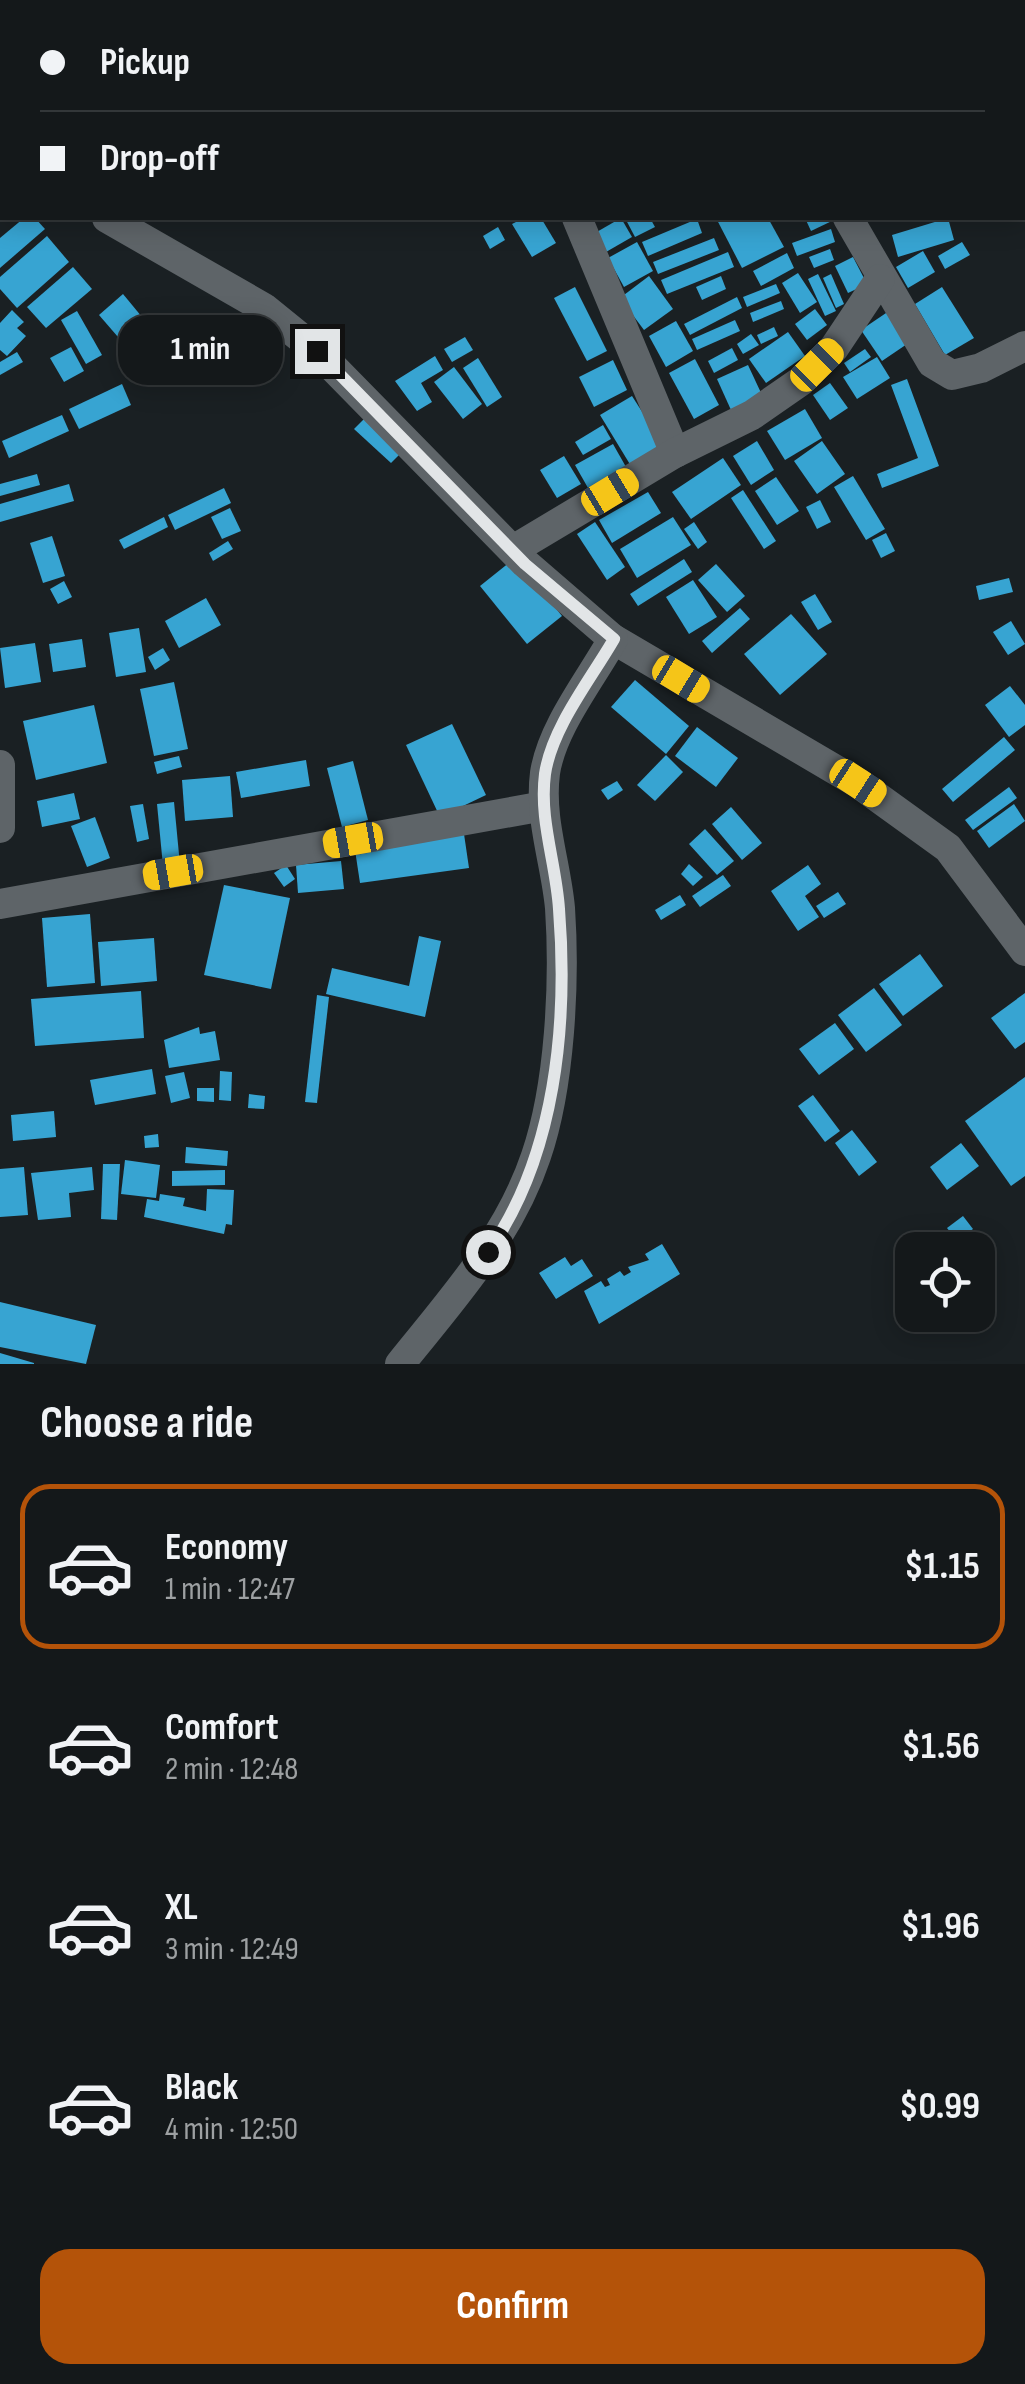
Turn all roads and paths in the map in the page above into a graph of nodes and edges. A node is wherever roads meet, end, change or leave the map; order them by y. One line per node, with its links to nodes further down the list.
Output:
1 (110, 220): 7 (street)
2 (577, 220): 6 (street)
3 (849, 220): 4 (street)
4 (880, 279): 5 (street); 6 (street)
5 (1025, 346)
6 (676, 454): 7 (street)
7 (512, 550): 8 (street)
8 (614, 639): 10 (street); 13 (street)
9 (0, 765): 11 (street)
10 (544, 806): 12 (street); 14 (street)
11 (0, 828)
12 (0, 904)
13 (1025, 951)
14 (400, 1364)

